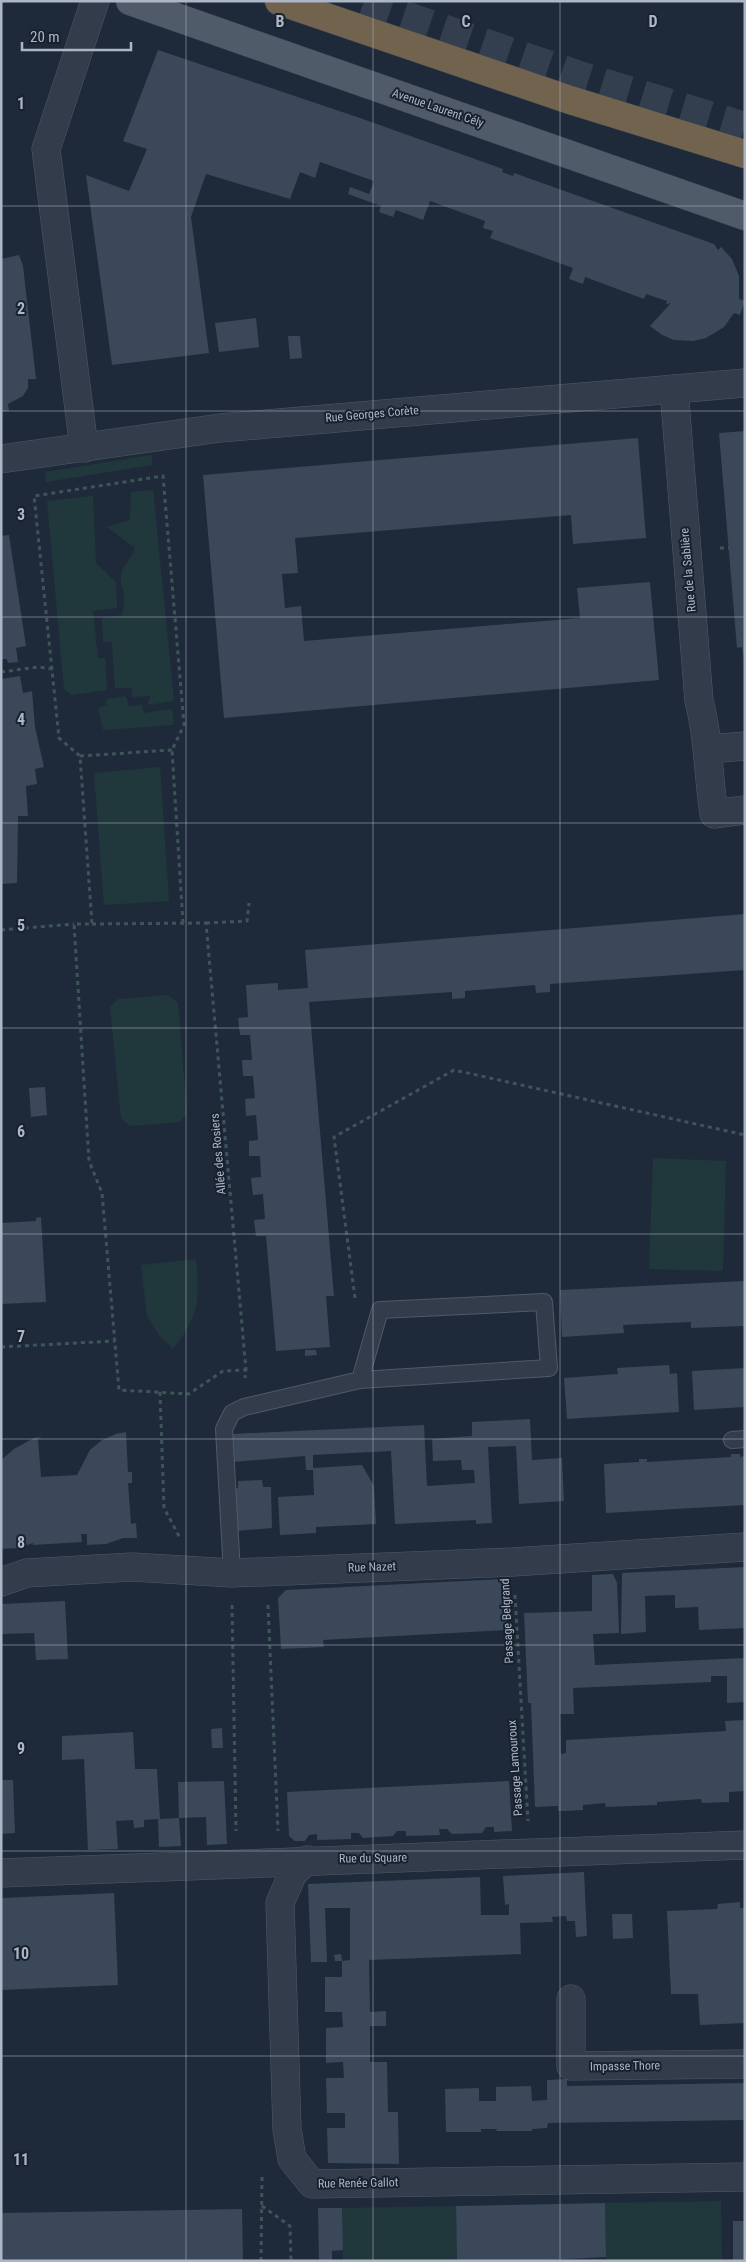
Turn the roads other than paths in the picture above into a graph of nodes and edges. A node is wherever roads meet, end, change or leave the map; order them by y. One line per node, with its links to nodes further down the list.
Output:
1 (95, 1): 8 (street)
2 (130, 1): 5 (main road, Avenue Laurent Cély)
3 (279, 1): 4 (highway)
4 (745, 154)
5 (745, 216)
6 (745, 383): 7 (street, Rue Georges Corète)
7 (674, 389): 8 (street, Rue Georges Corète); 11 (street, Rue de la Sablière)
8 (84, 448): 9 (street, Rue Georges Corète)
9 (1, 458)
10 (745, 746): 11 (street)
11 (708, 749): 12 (street, Rue de la Sablière)
12 (745, 810)
13 (360, 1380): 13 (lane); 15 (lane)
14 (745, 1547): 15 (street, Rue Nazet)
15 (232, 1573): 16 (street, Rue Nazet)
16 (1, 1582)
17 (745, 1845): 18 (street, Rue du Square)
18 (307, 1860): 19 (street, Rue du Square); 22 (street, Rue Renée Gallot)
19 (1, 1873)
20 (571, 1999): 21 (street, Impasse Thore)
21 (745, 2064)
22 (745, 2177)

